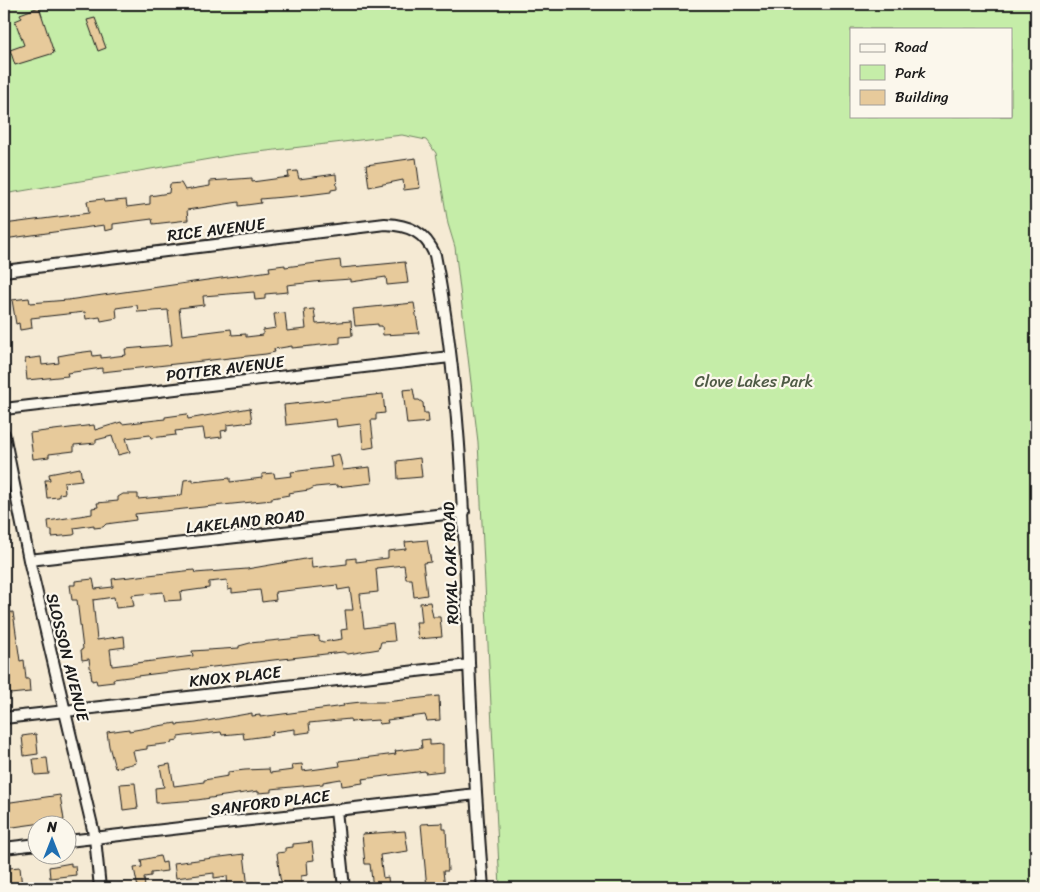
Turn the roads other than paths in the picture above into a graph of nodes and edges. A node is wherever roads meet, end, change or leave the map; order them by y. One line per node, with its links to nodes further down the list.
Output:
1 (427, 240): 2 (street, RICE AVENUE); 3 (street, ROYAL OAK ROAD)
2 (4, 271)
3 (450, 357): 4 (street, POTTER AVENUE); 6 (street, ROYAL OAK ROAD)
4 (4, 409)
5 (4, 434): 7 (street, SLOSSON AVENUE)
6 (464, 512): 7 (street, LAKELAND ROAD); 8 (street, ROYAL OAK ROAD)
7 (29, 560): 9 (street, SLOSSON AVENUE)
8 (469, 665): 9 (street, KNOX PLACE); 11 (street, ROYAL OAK ROAD)
9 (66, 710): 10 (street, KNOX PLACE); 13 (street, SLOSSON AVENUE)
10 (4, 718)
11 (476, 794): 12 (street, SANFORD PLACE); 19 (street, ROYAL OAK ROAD)
12 (336, 810): 13 (street, SANFORD PLACE); 18 (street)
13 (96, 838): 14 (street, SANFORD PLACE); 17 (street, SLOSSON AVENUE)
14 (78, 840)
15 (28, 845): 16 (street)
16 (4, 848)
17 (100, 888)
18 (344, 888)
19 (483, 888)

